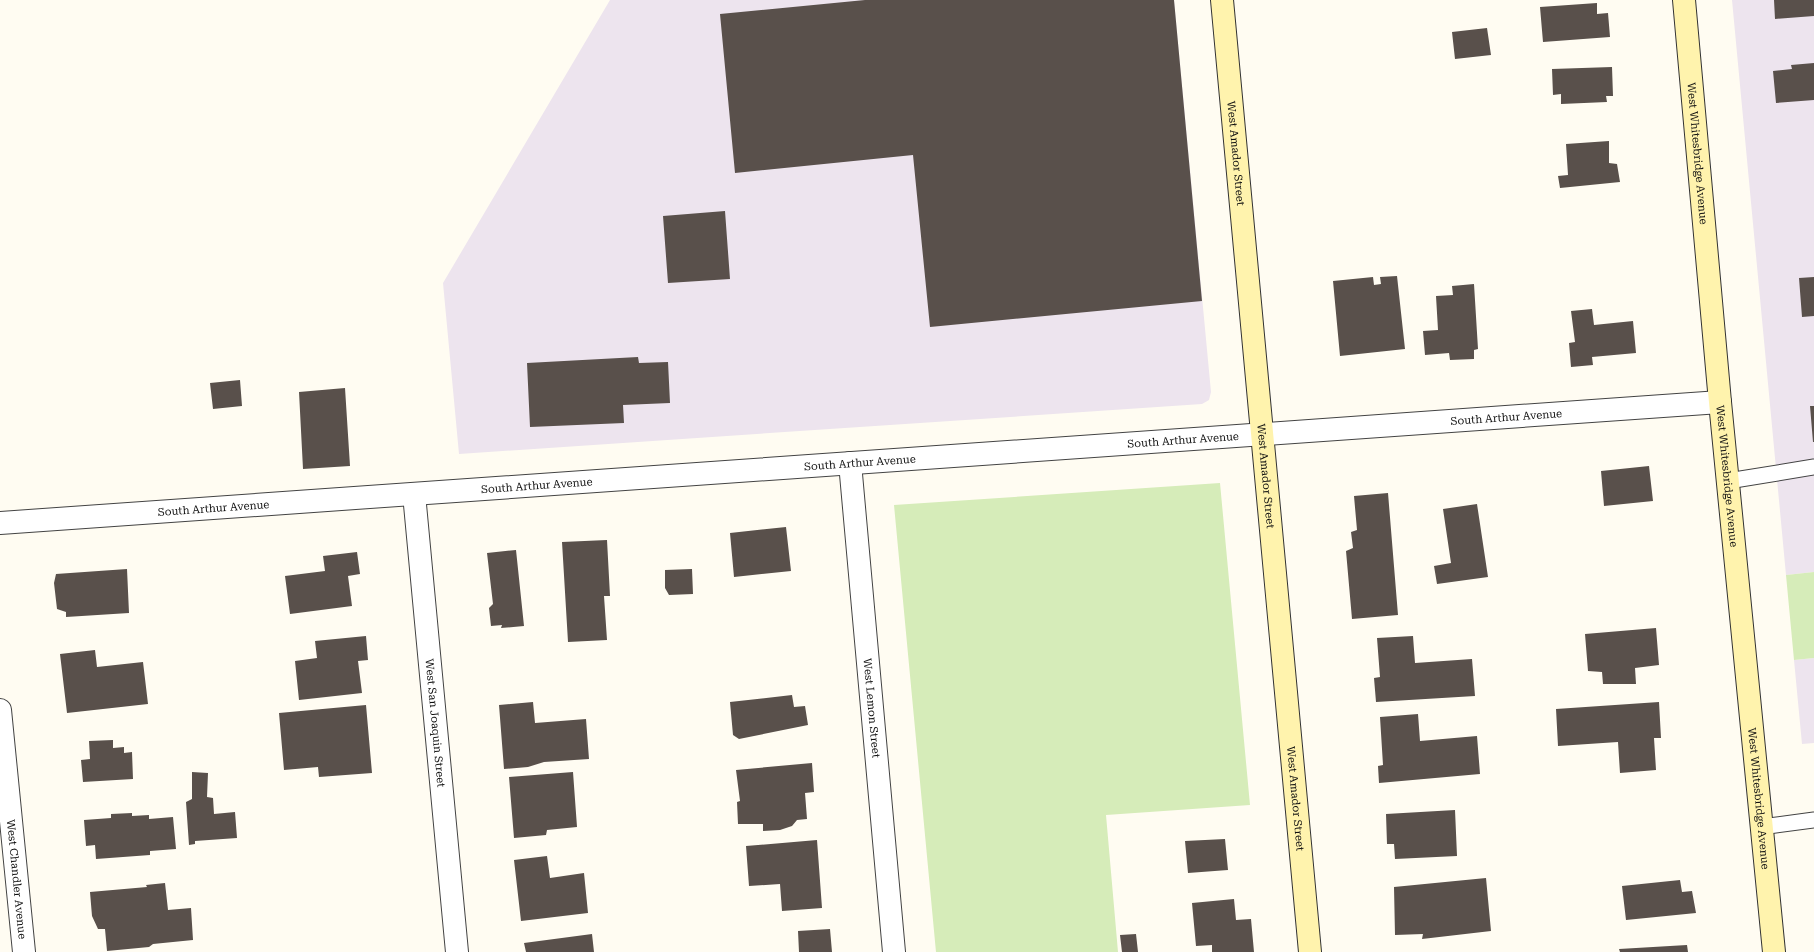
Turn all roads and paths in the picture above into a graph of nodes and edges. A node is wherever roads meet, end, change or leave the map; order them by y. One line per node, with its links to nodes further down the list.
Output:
1 (1222, 0): 4 (main road, West Amador Street)
2 (1684, 0): 3 (main road, West Whitesbridge Avenue)
3 (1720, 402): 4 (street, South Arthur Avenue); 7 (main road, West Whitesbridge Avenue)
4 (1263, 434): 5 (street, South Arthur Avenue); 16 (main road, West Amador Street)
5 (850, 463): 8 (street, South Arthur Avenue); 15 (street, West Lemon Street)
6 (1814, 467): 7 (lane)
7 (1728, 481): 12 (main road, West Whitesbridge Avenue)
8 (414, 494): 9 (street, South Arthur Avenue); 14 (street, West San Joaquin Street)
9 (0, 523)
10 (0, 710): 13 (street, West Chandler Avenue)
11 (1814, 820): 12 (lane)
12 (1761, 826): 17 (main road, West Whitesbridge Avenue)
13 (24, 952)
14 (458, 952)
15 (894, 952)
16 (1310, 952)
17 (1774, 952)

